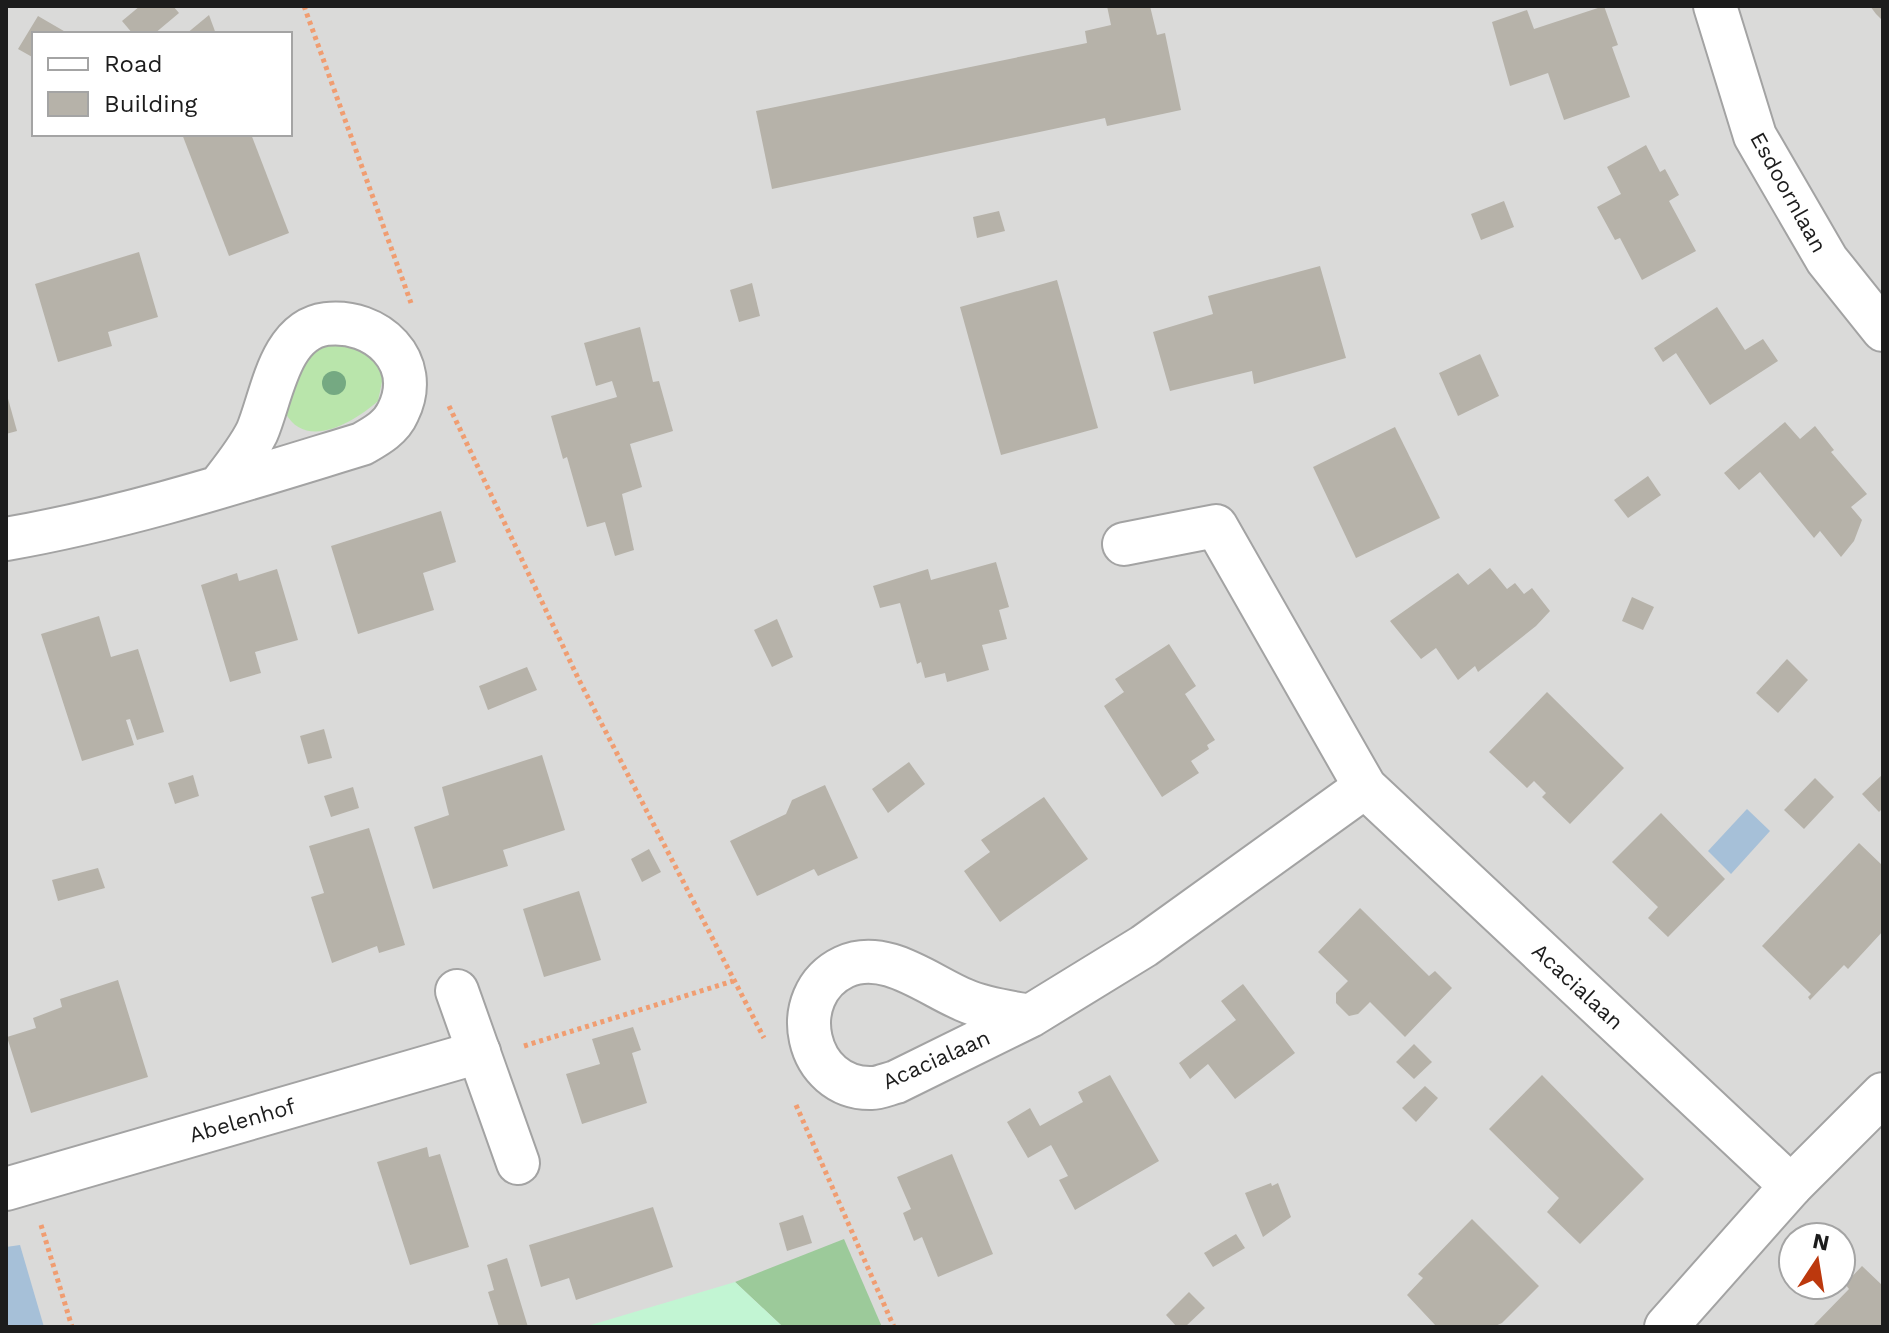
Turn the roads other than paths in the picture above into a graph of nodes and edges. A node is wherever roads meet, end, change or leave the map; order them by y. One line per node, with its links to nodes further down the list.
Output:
1 (1726, 17): 2 (street, Esdoornlaan)
2 (1883, 330)
3 (219, 487): 3 (street); 4 (street)
4 (6, 539)
5 (1124, 544): 6 (street, Acacialaan)
6 (1365, 787): 8 (street, Acacialaan); 13 (street, Acacialaan)
7 (457, 991): 9 (street)
8 (1030, 1016): 8 (street, Acacialaan)
9 (480, 1056): 11 (street); 12 (street, Abelenhof)
10 (1883, 1094): 13 (street)
11 (518, 1163)
12 (17, 1186)
13 (1791, 1186): 14 (street)
14 (1666, 1327)

